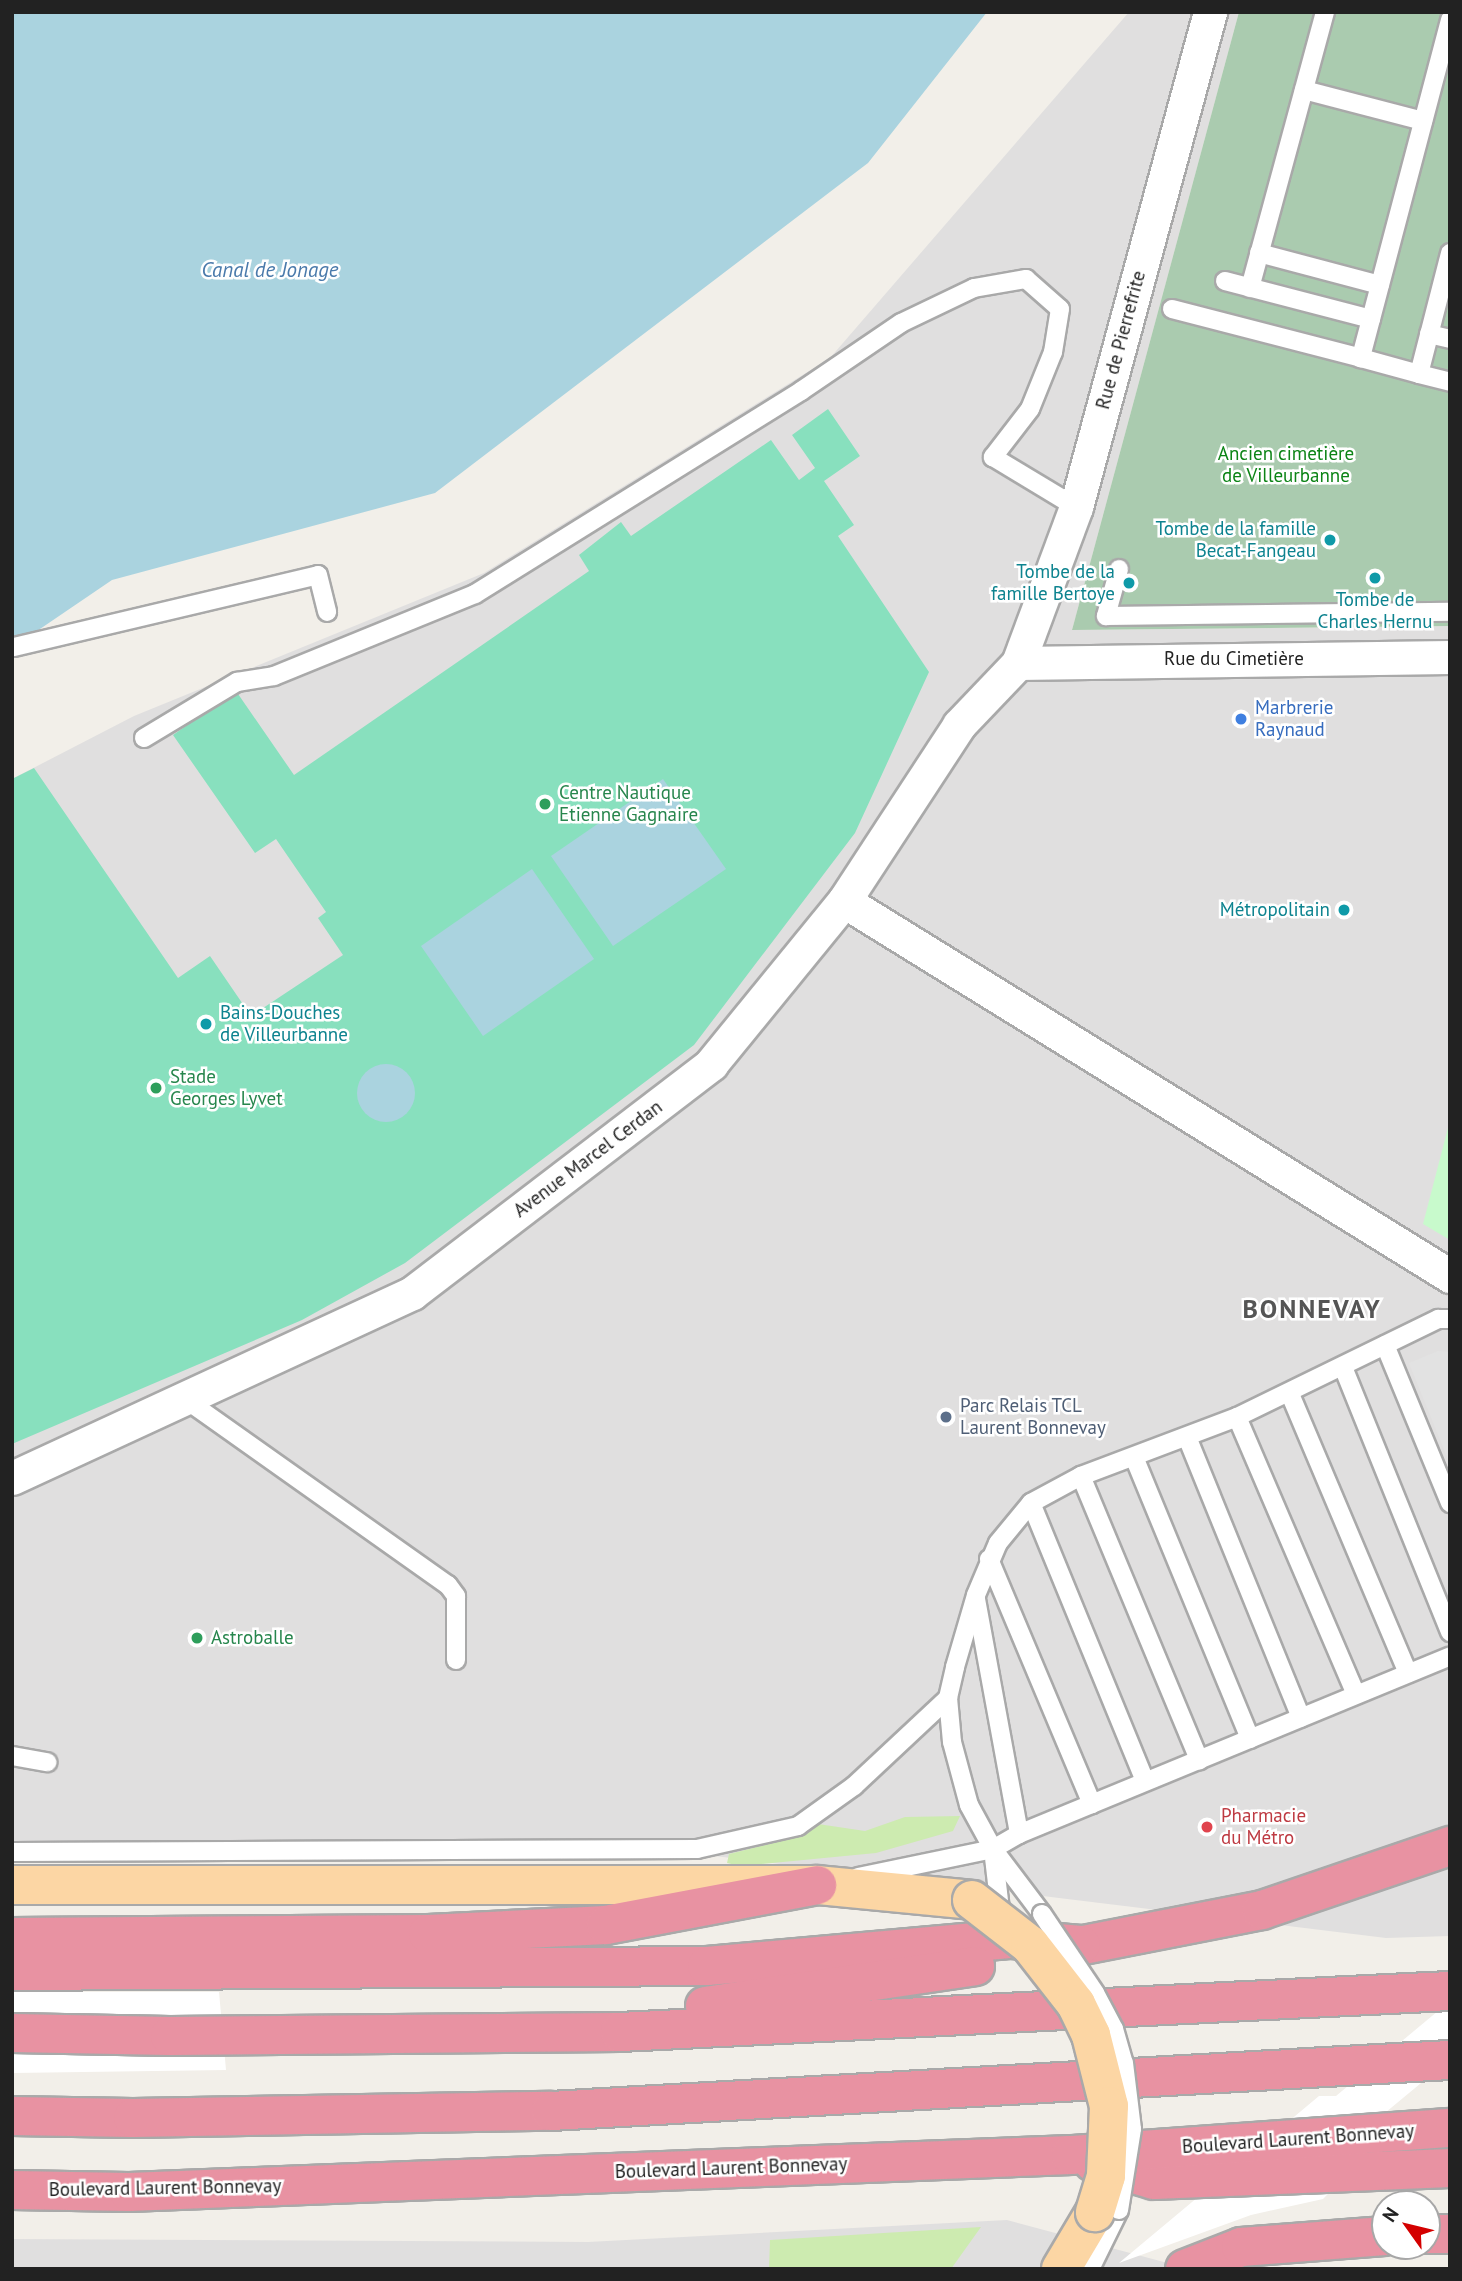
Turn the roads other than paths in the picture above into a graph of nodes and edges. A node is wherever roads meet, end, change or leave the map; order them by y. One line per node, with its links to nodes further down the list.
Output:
1 (1210, 12): 19 (street, Rue de Pierrefrite)
2 (1325, 12): 4 (lane)
3 (1450, 20): 5 (lane)
4 (1304, 90): 5 (lane); 6 (lane)
5 (1423, 121): 9 (lane)
6 (1259, 253): 9 (lane); 10 (lane)
7 (1449, 256): 11 (lane)
8 (1225, 282): 10 (lane)
9 (1380, 285): 13 (lane)
10 (1250, 288): 13 (lane)
11 (1444, 298): 14 (lane)
12 (1172, 309): 16 (lane)
13 (1371, 319): 16 (lane)
14 (1429, 334): 15 (lane); 17 (lane)
15 (1450, 339)
16 (1360, 358): 17 (lane)
17 (1419, 374): 18 (lane)
18 (1450, 382)
19 (1076, 507): 25 (street, Rue de Pierrefrite); 26 (lane)
20 (1119, 569): 22 (lane)
21 (327, 612): 23 (lane)
22 (1450, 612)
23 (14, 646)
24 (1450, 657): 25 (street, Rue du Cimetière)
25 (1018, 663): 27 (street, Avenue Marcel Cerdan)
26 (144, 738)
27 (844, 901): 28 (street); 33 (street, Avenue Marcel Cerdan)
28 (1440, 1270)
29 (1446, 1321): 30 (lane)
30 (1385, 1345): 31 (lane); 40 (lane)
31 (1343, 1367): 32 (lane); 43 (lane)
32 (1290, 1394): 34 (lane); 46 (lane)
33 (185, 1399): 38 (street, Avenue Marcel Cerdan); 45 (lane)
34 (1237, 1417): 35 (lane); 47 (lane)
35 (1187, 1437): 36 (lane); 49 (lane)
36 (1134, 1457): 37 (lane); 50 (lane)
37 (1081, 1476): 39 (lane); 52 (lane)
38 (12, 1478)
39 (1031, 1503): 41 (lane); 54 (lane)
40 (1450, 1503)
41 (989, 1559): 42 (lane); 55 (lane)
42 (976, 1595): 48 (lane); 56 (lane)
43 (1450, 1632)
44 (1450, 1656): 46 (lane)
45 (456, 1660)
46 (1408, 1673): 47 (lane)
47 (1356, 1695): 49 (lane)
48 (948, 1698): 58 (lane); 59 (lane)
49 (1301, 1717): 50 (lane)
50 (1250, 1739): 52 (lane)
51 (12, 1756): 53 (lane)
52 (1199, 1760): 54 (lane)
53 (47, 1762)
54 (1145, 1781): 55 (lane)
55 (1092, 1804): 56 (lane)
56 (1019, 1834): 58 (lane)
57 (1450, 1846): 64 (highway)
58 (993, 1849): 61 (lane); 62 (lane); 75 (lane, bridge)
59 (12, 1852)
60 (12, 1885): 61 (main road)
61 (817, 1885): 62 (main road); 63 (highway)
62 (986, 1909): 75 (main road, bridge)
63 (12, 1937)
64 (1081, 1945): 65 (highway); 68 (highway)
65 (12, 1970)
66 (1450, 1991): 68 (highway)
67 (12, 2032): 68 (highway)
68 (620, 2032)
69 (1450, 2060): 70 (highway)
70 (12, 2116)
71 (1450, 2127): 72 (highway, Boulevard Laurent Bonnevay)
72 (1071, 2155): 73 (highway); 74 (highway, Boulevard Laurent Bonnevay)
73 (1450, 2168)
74 (12, 2190)
75 (1107, 2211): 77 (main road); 78 (lane)
76 (1371, 2237): 79 (highway)
77 (1061, 2269)
78 (1090, 2269)
79 (1185, 2269)

